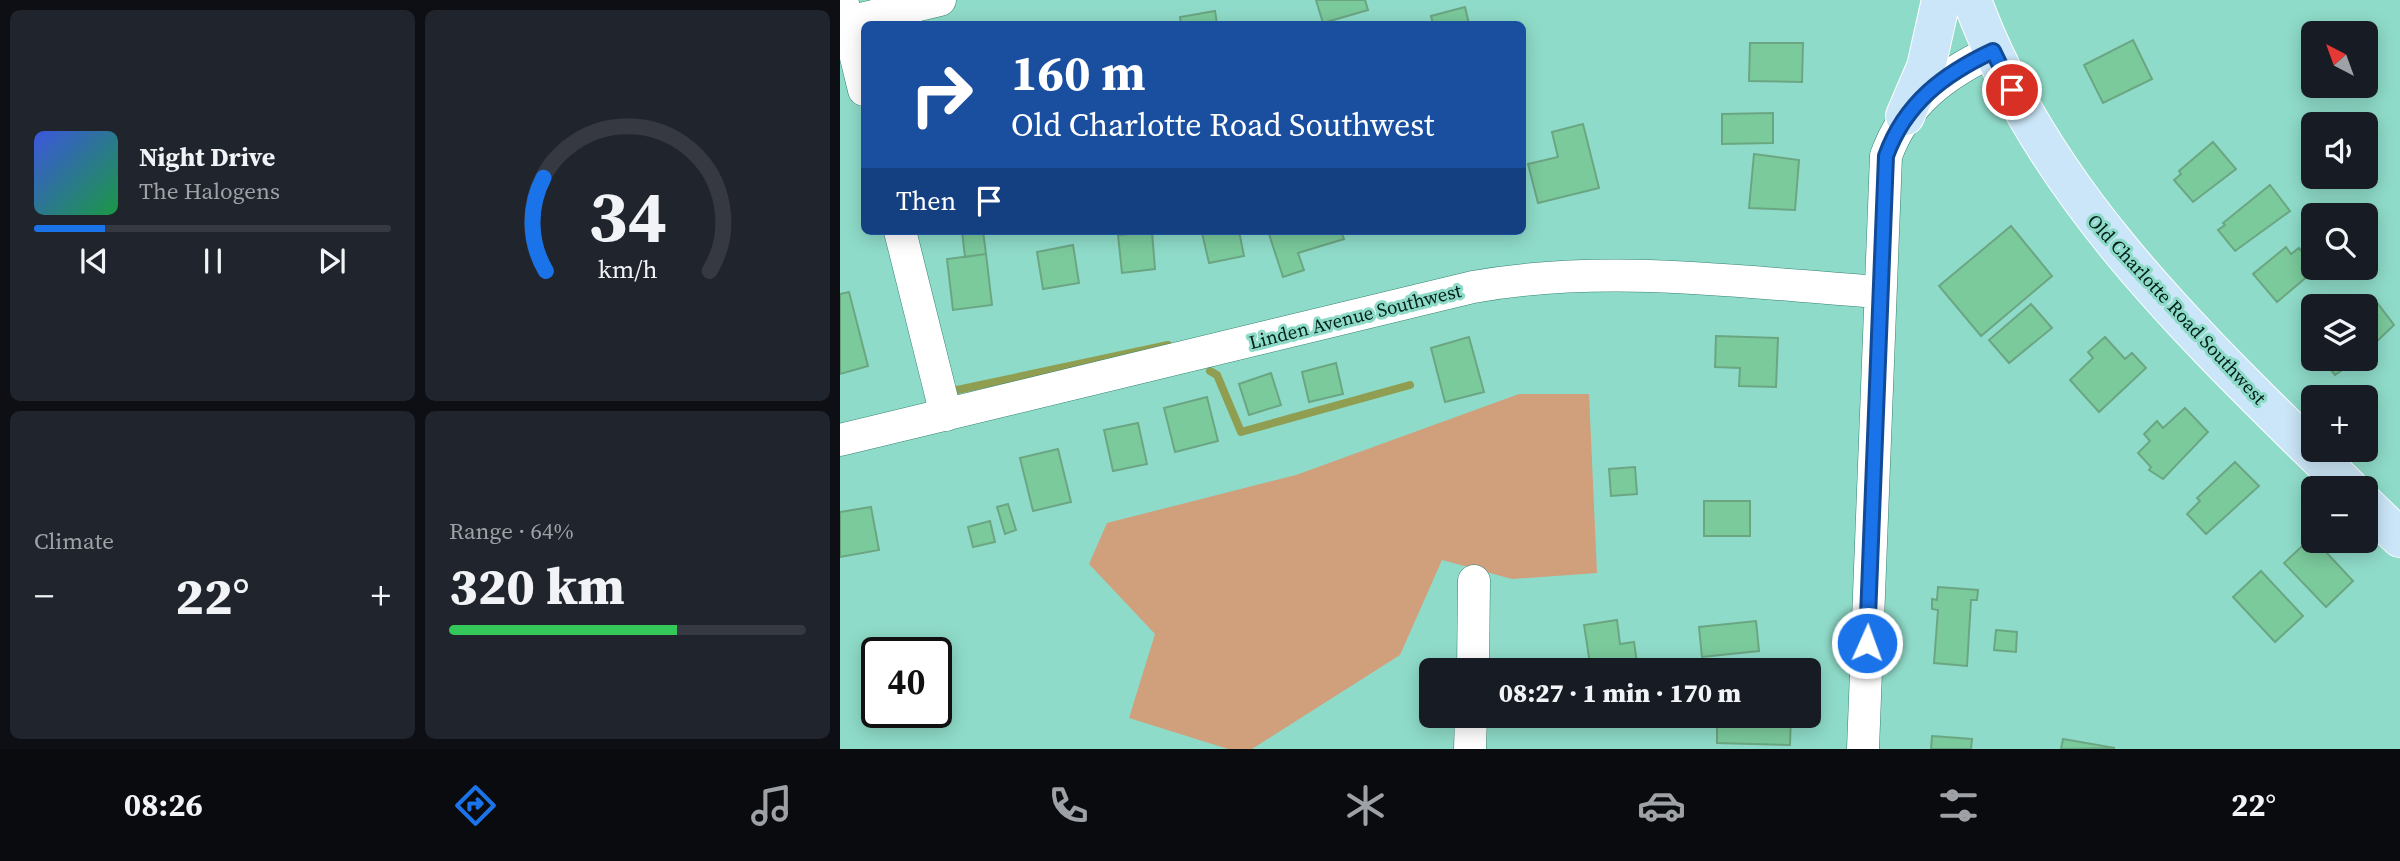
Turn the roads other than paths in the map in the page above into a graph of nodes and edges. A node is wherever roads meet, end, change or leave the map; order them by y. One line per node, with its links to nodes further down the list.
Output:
1 (940, 0): 4 (street)
2 (1941, 0): 7 (main road)
3 (1972, 0): 5 (main road, Old Charlotte Road Southwest)
4 (843, 15): 6 (street)
5 (1993, 51): 7 (street); 12 (main road, Old Charlotte Road Southwest)
6 (861, 79)
7 (1905, 116): 9 (street)
8 (901, 235): 10 (street)
9 (1880, 292): 10 (street, Linden Avenue Southwest); 19 (street)
10 (946, 415): 11 (street, Linden Avenue Southwest)
11 (840, 440)
12 (2337, 476)
13 (2378, 517): 14 (main road)
14 (2400, 538)
15 (1474, 581): 16 (street)
16 (1473, 658)
17 (1471, 728): 18 (street)
18 (1470, 749)
19 (1863, 749)

